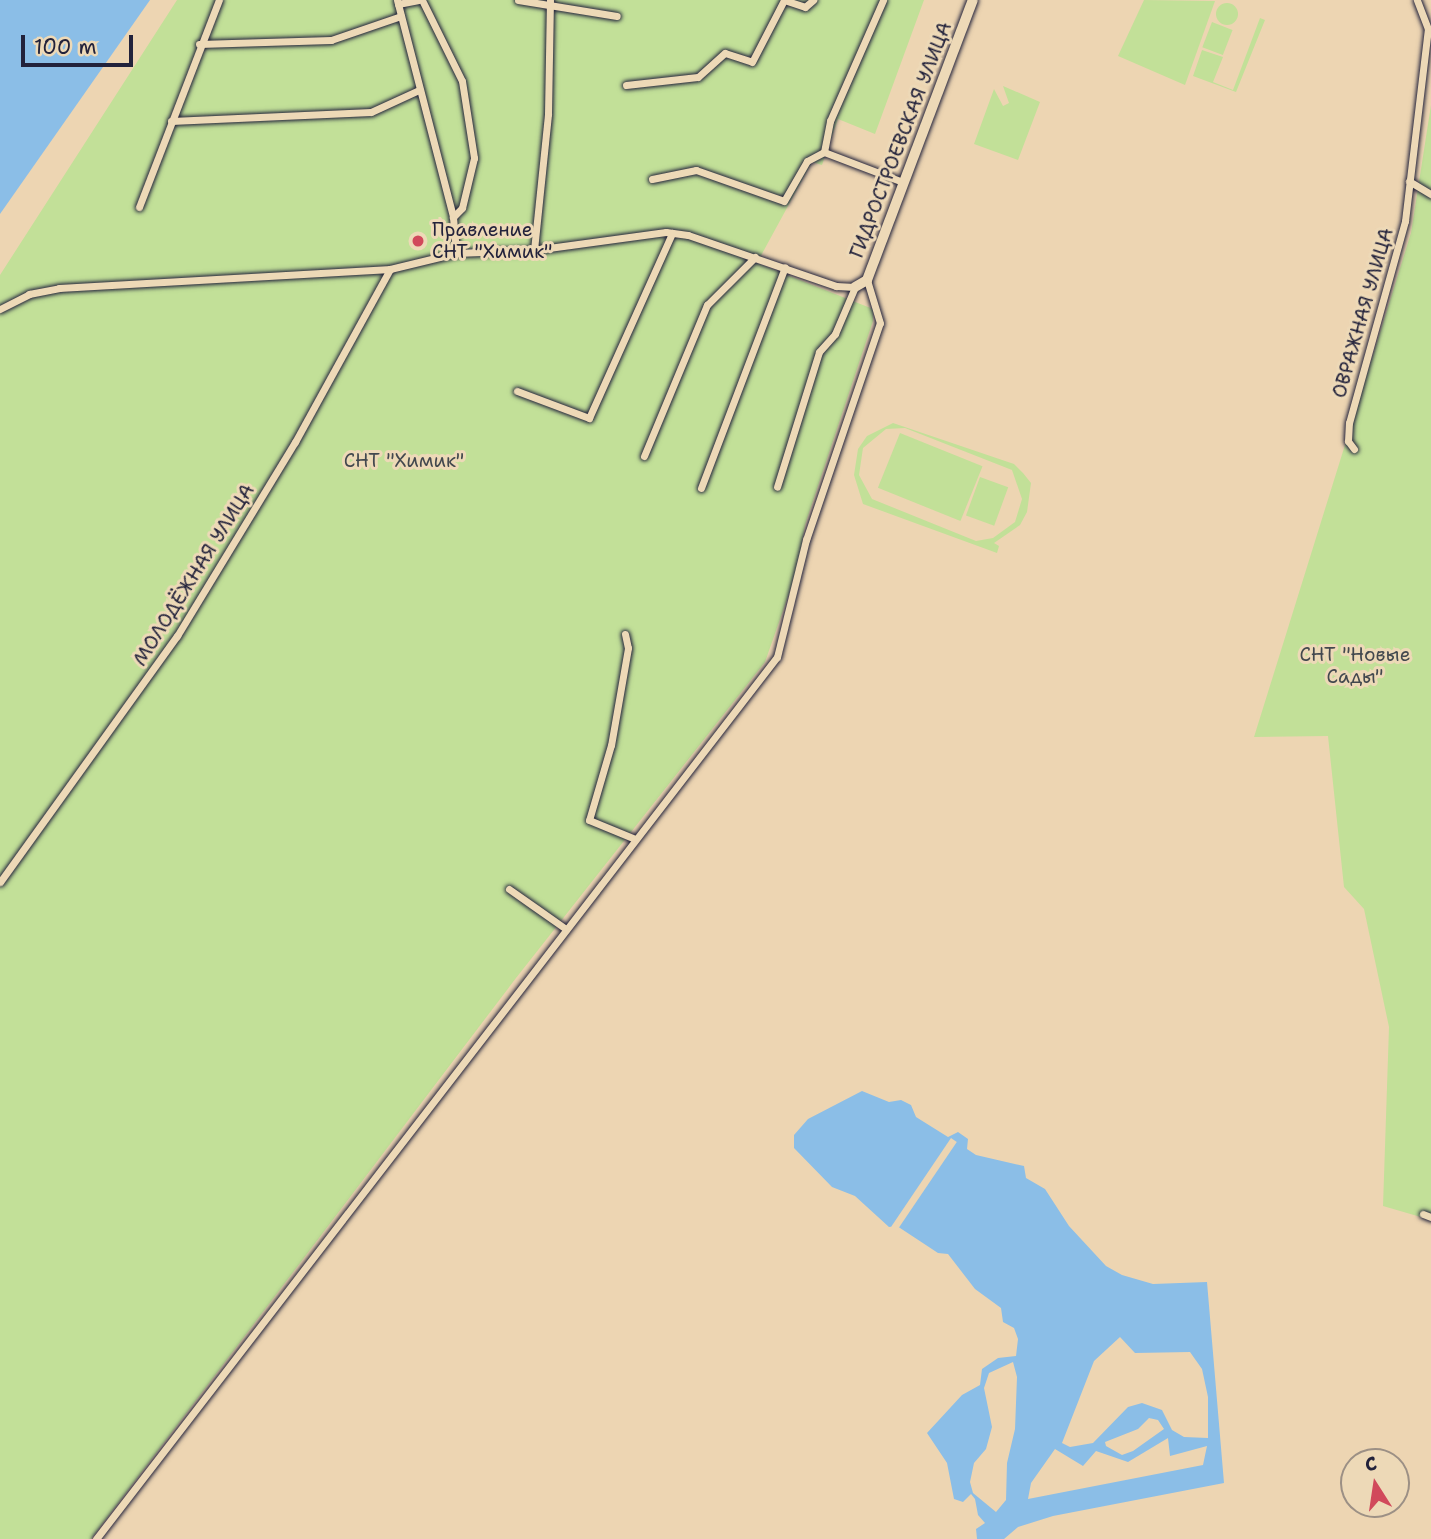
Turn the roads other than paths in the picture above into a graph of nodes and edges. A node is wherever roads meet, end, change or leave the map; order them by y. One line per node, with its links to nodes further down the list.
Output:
1 (219, 0): 12 (street)
2 (421, 0): 8 (street); 22 (street)
3 (518, 0): 9 (street)
4 (813, 0): 13 (street)
5 (883, 0): 16 (street)
6 (971, 0): 19 (street, ГИДРОСТРОЕВСКАЯ УЛИЦА)
7 (1417, 0): 18 (street, ОВРАЖНАЯ УЛИЦА)
8 (397, 2): 10 (street)
9 (550, 3): 11 (street); 24 (street)
10 (401, 16): 12 (street); 14 (street)
11 (617, 16)
12 (198, 44): 15 (street)
13 (626, 85)
14 (419, 90): 15 (street); 22 (street)
15 (170, 121): 21 (street)
16 (824, 152): 17 (street); 19 (street)
17 (652, 179)
18 (1409, 181): 20 (street); 33 (street, ОВРАЖНАЯ УЛИЦА)
19 (903, 182): 29 (street, ГИДРОСТРОЕВСКАЯ УЛИЦА)
20 (1431, 194)
21 (139, 207)
22 (453, 217): 25 (street)
23 (672, 233): 24 (street); 26 (street); 32 (street)
24 (534, 250): 25 (street)
25 (456, 253): 28 (street)
26 (755, 257): 27 (street); 34 (street)
27 (785, 267): 30 (street); 36 (street)
28 (390, 269): 31 (street); 39 (street, МОЛОДЁЖНАЯ УЛИЦА)
29 (867, 280): 30 (street, ГИДРОСТРОЕВСКАЯ УЛИЦА); 38 (street)
30 (855, 287): 35 (street)
31 (0, 309)
32 (517, 391)
33 (1354, 450)
34 (644, 456)
35 (777, 487)
36 (701, 488)
37 (625, 634): 38 (street)
38 (635, 839): 41 (street)
39 (0, 882)
40 (509, 889): 41 (street)
41 (566, 929): 42 (street)
42 (96, 1539)

